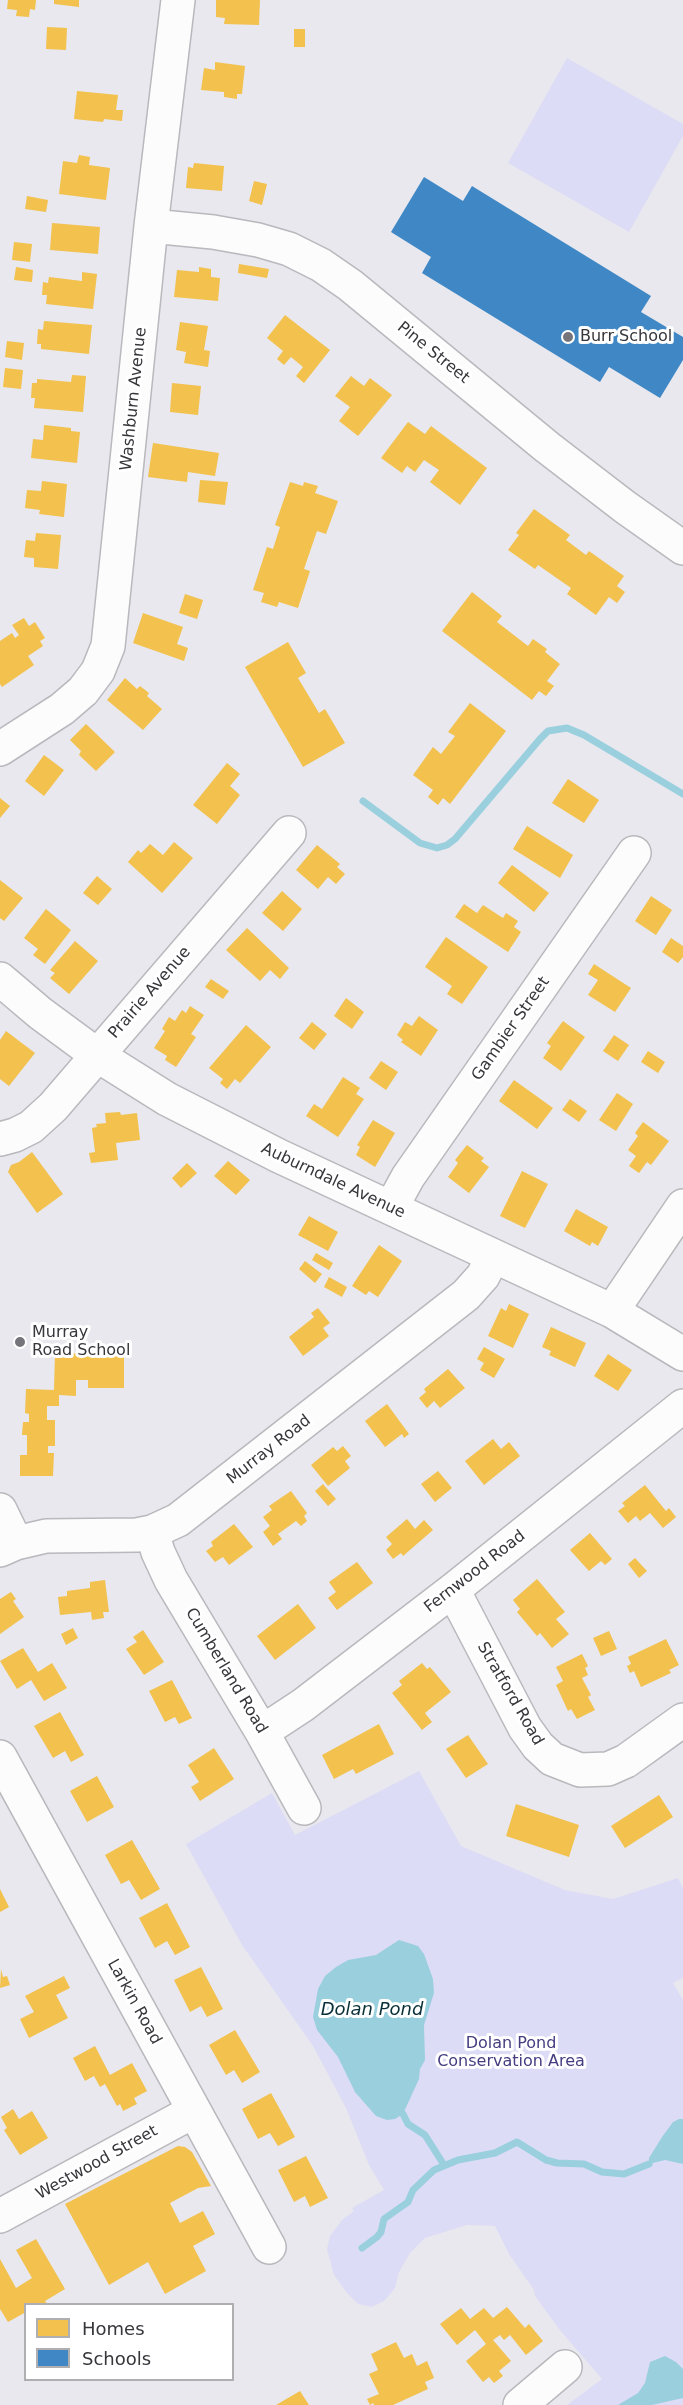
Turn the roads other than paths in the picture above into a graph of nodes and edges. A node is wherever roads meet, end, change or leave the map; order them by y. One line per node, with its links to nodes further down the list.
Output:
1 (178, 0): 2 (street, Washburn Avenue)
2 (152, 226): 3 (street, Pine Street); 4 (street, Washburn Avenue)
3 (683, 548)
4 (0, 749)
5 (289, 832): 8 (street, Prairie Avenue)
6 (634, 853): 11 (street, Gambier Street)
7 (0, 979): 8 (street, Auburndale Avenue)
8 (97, 1055): 9 (street, Prairie Avenue); 11 (street, Auburndale Avenue)
9 (0, 1139)
10 (683, 1206): 13 (street)
11 (391, 1208): 12 (street, Auburndale Avenue)
12 (493, 1256): 13 (street, Auburndale Avenue); 17 (street, Murray Road)
13 (612, 1311): 14 (street, Auburndale Avenue)
14 (683, 1354)
15 (683, 1406): 19 (street, Fernwood Road)
16 (0, 1510): 18 (street)
17 (152, 1532): 18 (street, Murray Road); 21 (street, Cumberland Road)
18 (8, 1547)
19 (453, 1590): 20 (street, Stratford Road); 21 (street, Fernwood Road)
20 (683, 1720)
21 (262, 1731): 23 (street, Cumberland Road)
22 (0, 1757): 24 (street, Larkin Road)
23 (304, 1808)
24 (194, 2111): 25 (street, Westwood Street); 26 (street, Larkin Road)
25 (0, 2216)
26 (269, 2247)
27 (565, 2367): 28 (street)
28 (520, 2405)

